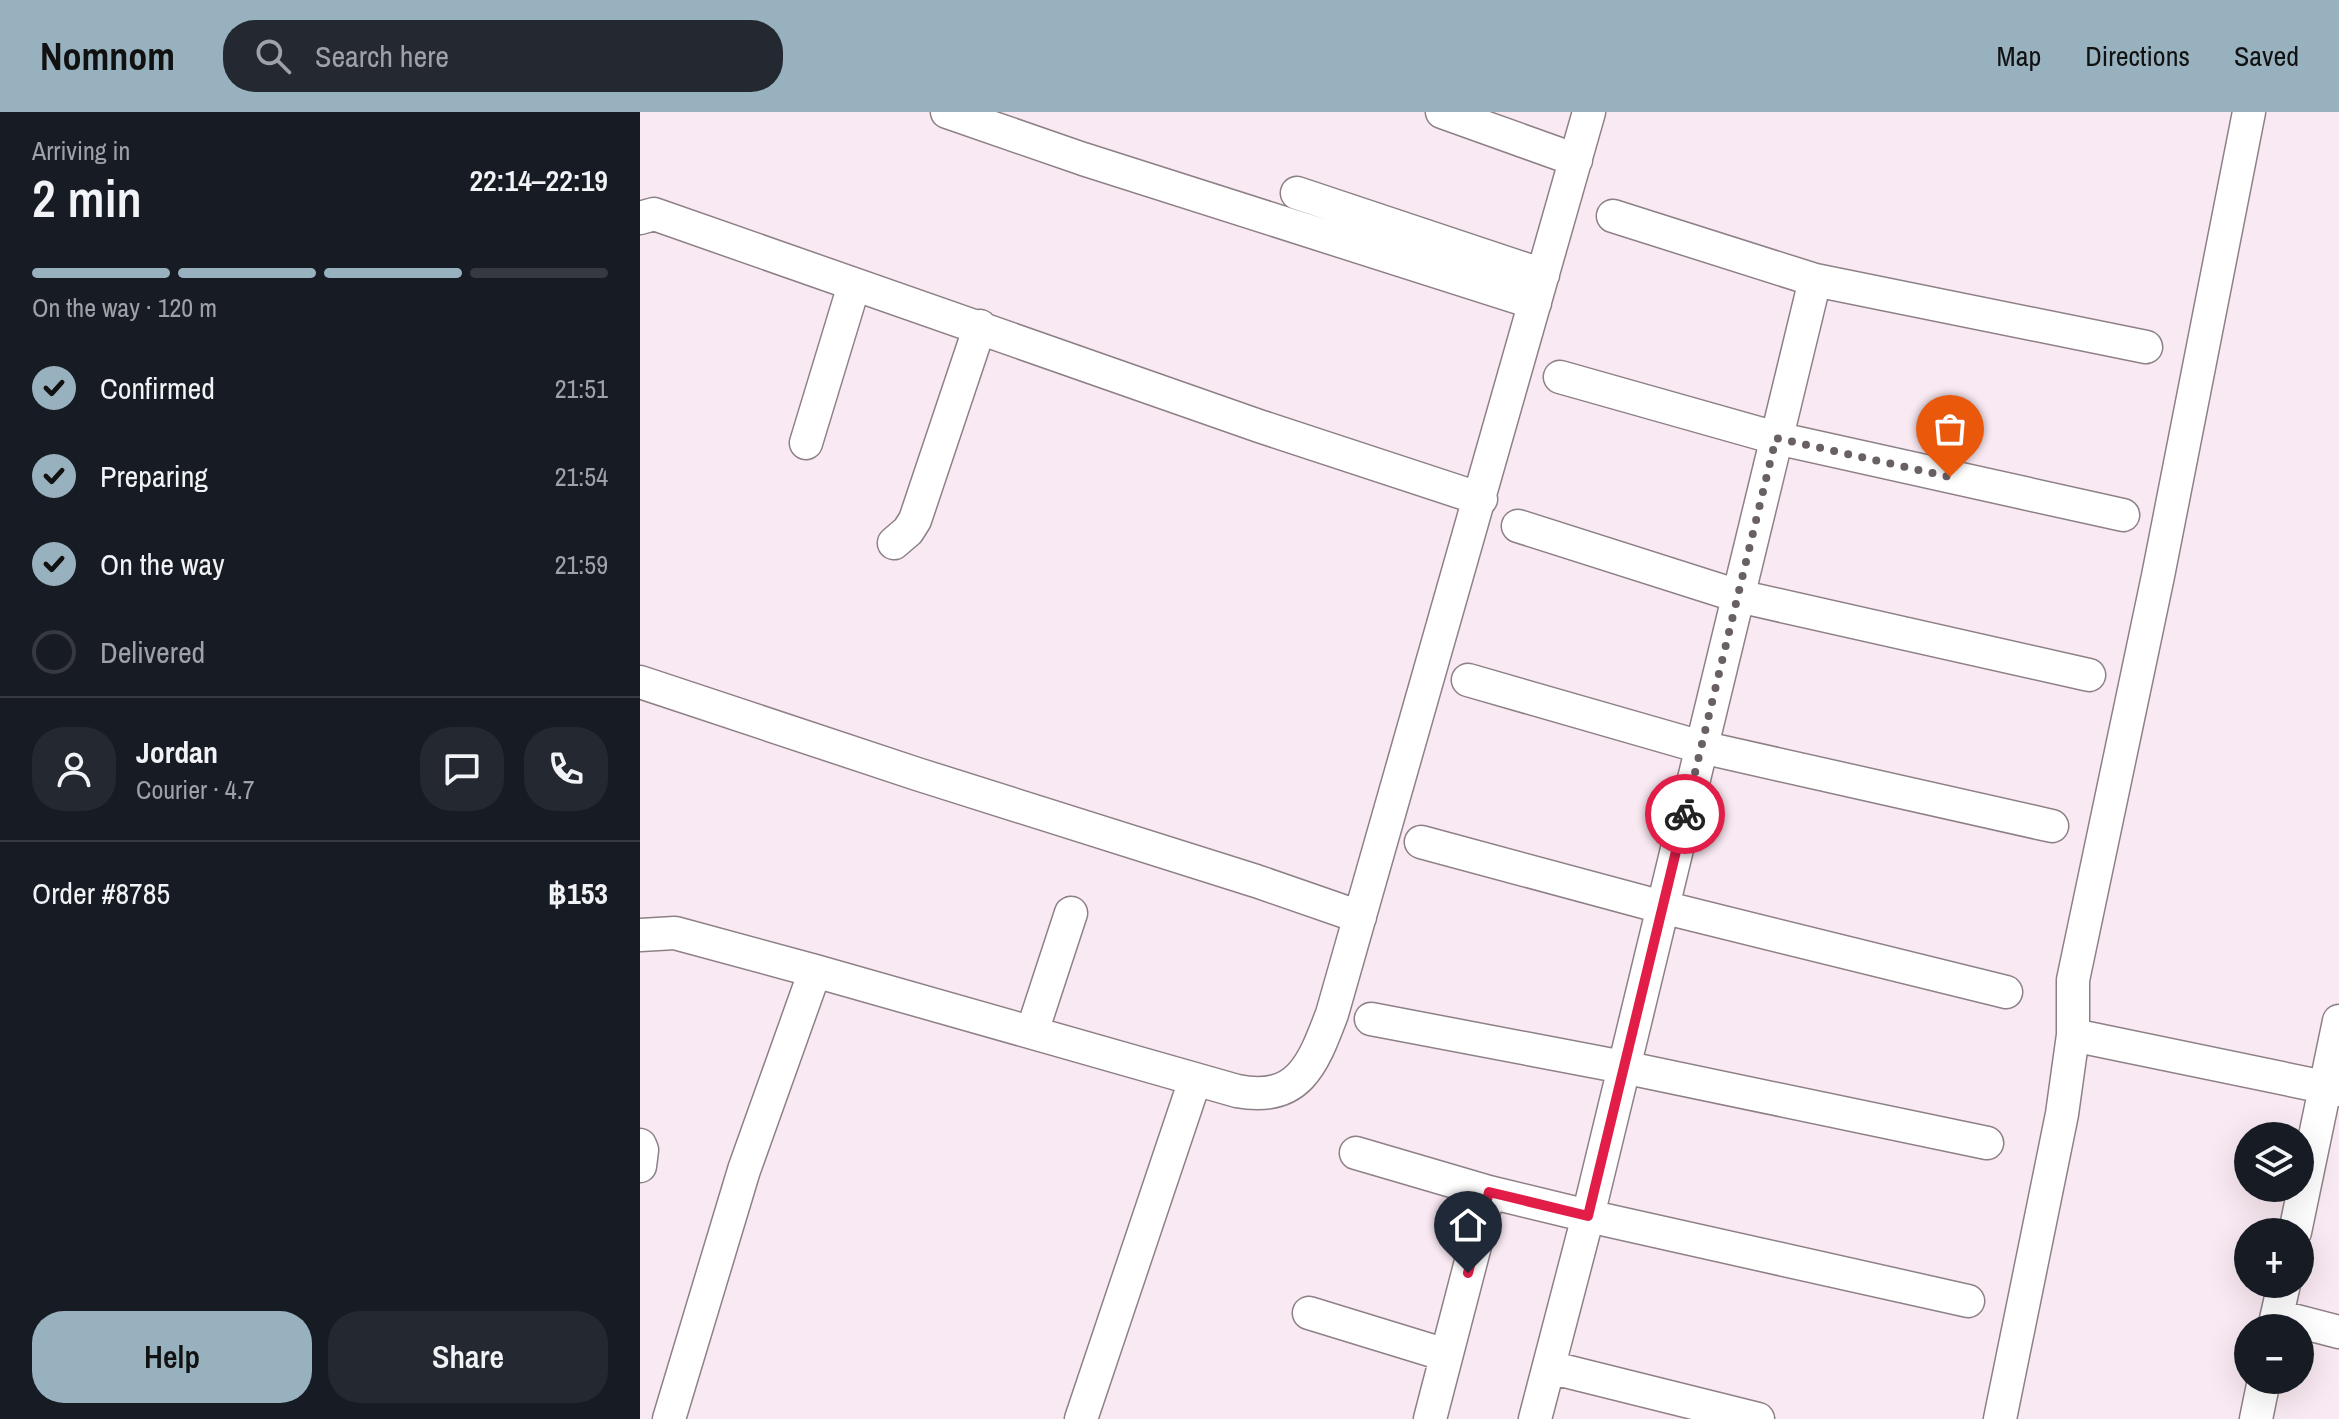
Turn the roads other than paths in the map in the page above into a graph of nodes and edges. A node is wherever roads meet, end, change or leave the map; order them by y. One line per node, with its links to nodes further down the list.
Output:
1 (947, 112): 11 (street)
2 (1442, 112): 5 (street)
3 (1589, 112): 5 (street)
4 (2249, 112): 37 (street)
5 (1576, 160): 11 (street)
6 (1297, 193): 11 (street)
7 (645, 213): 10 (street)
8 (1613, 216): 9 (street)
9 (1815, 280): 13 (street); 15 (street)
10 (854, 285): 12 (street); 16 (street)
11 (1539, 289): 17 (street)
12 (980, 326): 17 (street); 20 (street)
13 (2146, 347)
14 (1560, 377): 15 (street)
15 (1776, 438): 18 (street); 21 (street)
16 (806, 443)
17 (1481, 499): 30 (street)
18 (2123, 515)
19 (1518, 526): 21 (street)
20 (894, 543)
21 (1738, 596): 22 (street); 25 (street)
22 (2089, 675)
23 (1468, 680): 25 (street)
24 (640, 682): 30 (street)
25 (1701, 747): 26 (street); 28 (street)
26 (2052, 826)
27 (1421, 842): 28 (street)
28 (1662, 907): 33 (street); 38 (street)
29 (1071, 913): 36 (street)
30 (1360, 917): 39 (street)
31 (640, 935): 32 (street)
32 (815, 971): 36 (street); 55 (street)
33 (2006, 992)
34 (1371, 1019): 38 (street)
35 (2339, 1021): 40 (street)
36 (1032, 1032): 39 (street)
37 (2073, 1035): 40 (street); 60 (street)
38 (1623, 1067): 41 (street); 46 (street)
39 (1195, 1080): 56 (street)
40 (2332, 1089): 47 (street)
41 (1987, 1143)
42 (640, 1145): 44 (street)
43 (1356, 1153): 45 (street)
44 (640, 1166)
45 (1489, 1192): 46 (street); 52 (street)
46 (1588, 1216): 48 (street); 53 (street)
47 (2299, 1218)
48 (1968, 1301)
49 (1309, 1313): 52 (street)
50 (2314, 1328): 51 (street)
51 (2339, 1332)
52 (1446, 1355): 57 (street)
53 (1549, 1367): 58 (street); 59 (street)
54 (2261, 1394): 61 (street)
55 (669, 1419)
56 (1081, 1419)
57 (1430, 1419)
58 (1535, 1419)
59 (1758, 1419)
60 (2000, 1419)
61 (2256, 1419)

